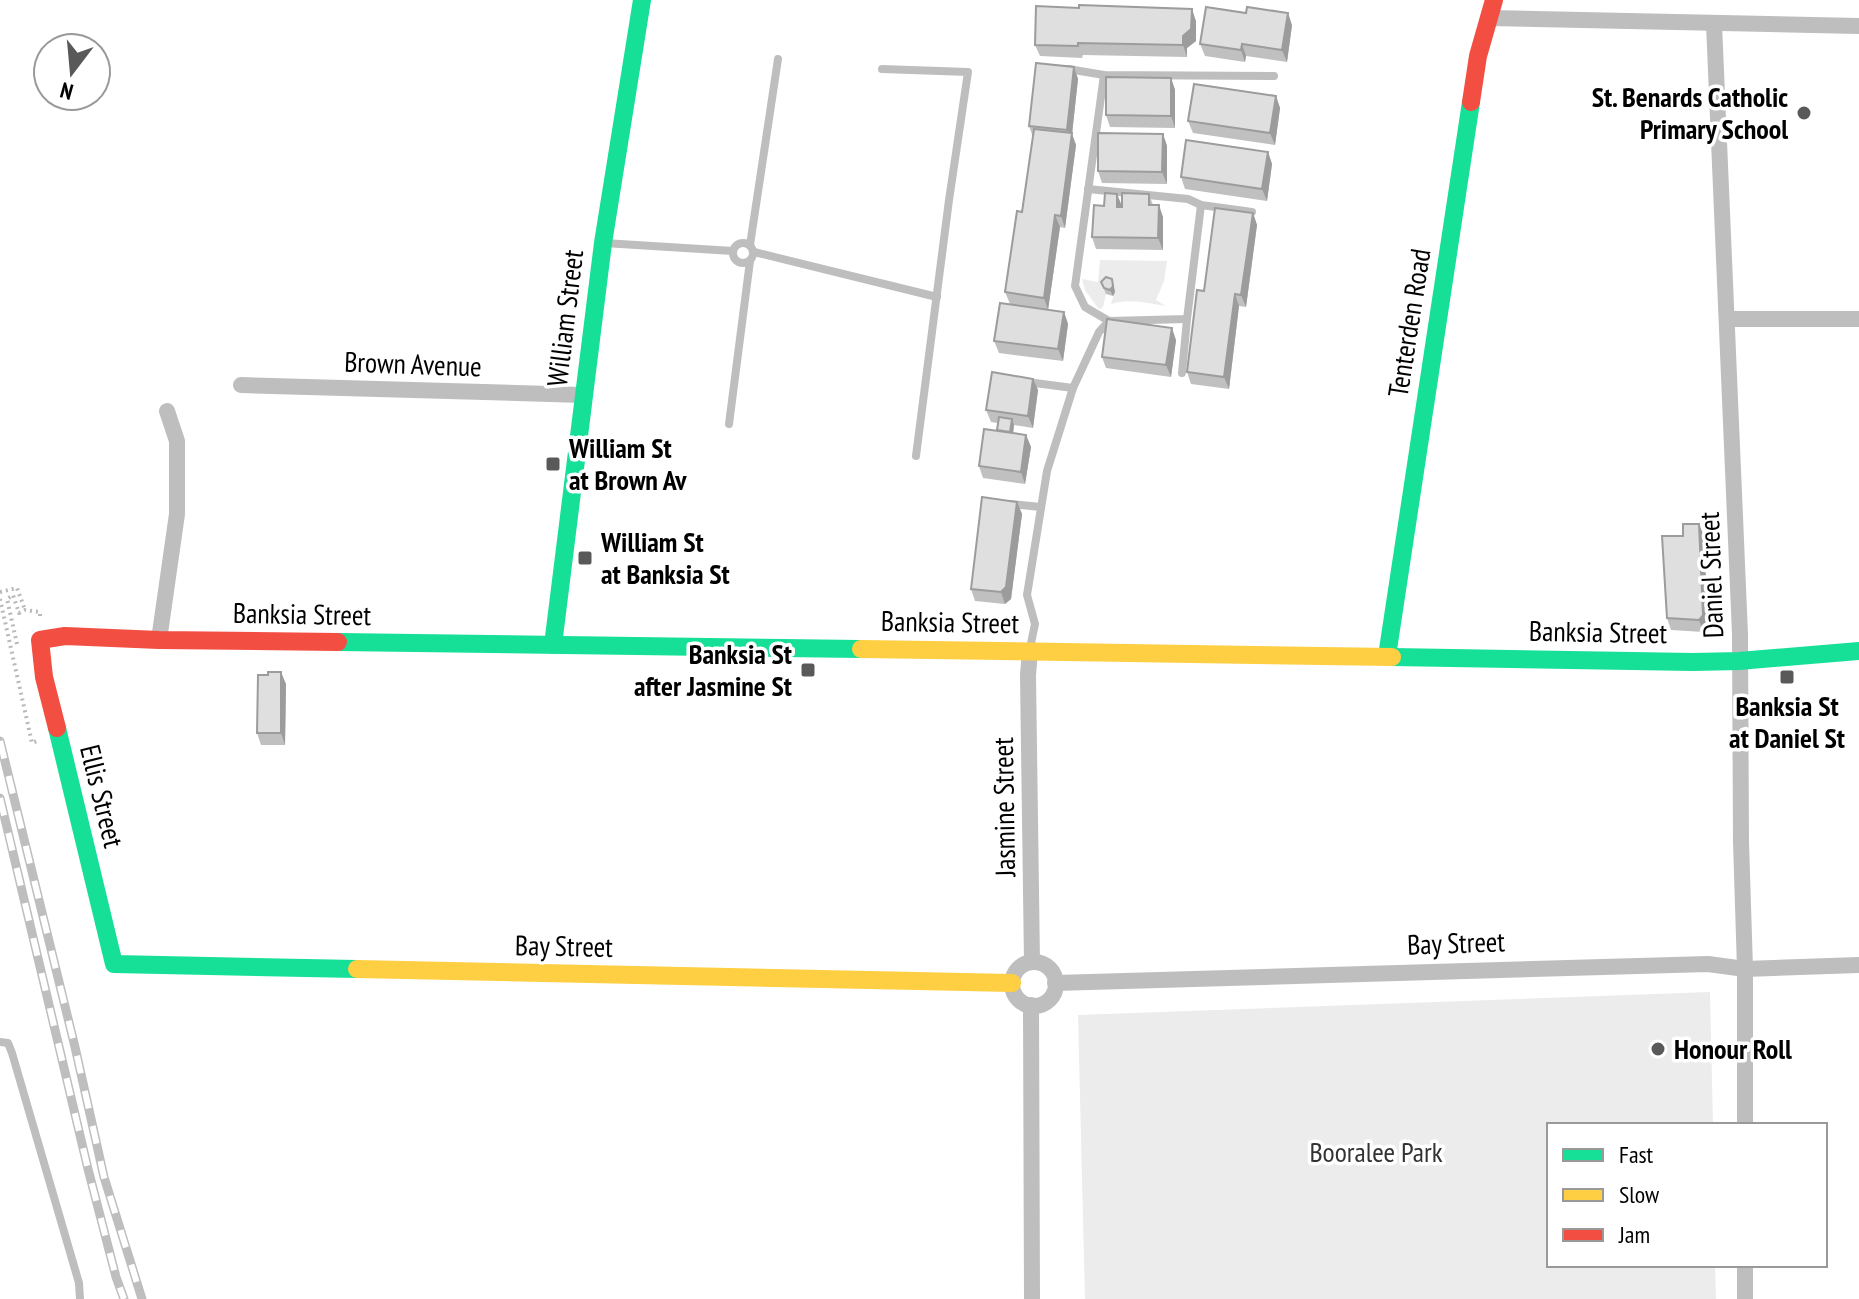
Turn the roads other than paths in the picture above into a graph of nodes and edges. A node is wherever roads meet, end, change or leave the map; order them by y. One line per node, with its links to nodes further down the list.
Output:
1 (642, 0): 14 (street, William Street)
2 (1494, 0): 3 (street, Tenterden Road)
3 (1488, 18): 4 (street); 37 (street, Tenterden Road)
4 (1714, 24): 5 (street); 19 (street, Daniel Street)
5 (1859, 26)
6 (778, 59): 16 (lane)
7 (1060, 68): 9 (lane)
8 (882, 69): 17 (lane)
9 (1104, 75): 10 (lane); 11 (lane)
10 (1274, 76)
11 (1088, 189): 12 (lane); 21 (lane)
12 (1201, 205): 13 (lane); 18 (lane)
13 (1252, 212)
14 (603, 243): 15 (lane); 26 (street, William Street)
15 (733, 251): 16 (lane); 16 (lane)
16 (751, 252): 17 (lane); 28 (lane)
17 (937, 297): 29 (lane)
18 (1187, 319): 21 (lane); 22 (lane)
19 (1728, 319): 20 (street); 38 (street, Daniel Street)
20 (1859, 319)
21 (1109, 321): 25 (lane)
22 (1182, 373)
23 (1012, 380): 25 (lane)
24 (241, 385): 26 (street, Brown Avenue)
25 (1073, 388): 31 (lane)
26 (583, 395): 34 (street, William Street)
27 (167, 411): 33 (street)
28 (729, 424)
29 (916, 456)
30 (1001, 503): 31 (lane)
31 (1041, 507): 35 (lane)
32 (40, 640): 33 (street, Banksia Street); 40 (street, Ellis Street)
33 (159, 640): 34 (street, Banksia Street)
34 (553, 645): 35 (street, Banksia Street)
35 (1030, 651): 37 (street, Banksia Street); 39 (street, Jasmine Street)
36 (1859, 651): 38 (street, Banksia Street)
37 (1387, 656): 38 (street, Banksia Street)
38 (1739, 661): 42 (street, Daniel Street)
39 (1032, 962): 43 (street); 44 (street)
40 (114, 964): 43 (street, Bay Street)
41 (1859, 965): 42 (street, Bay Street)
42 (1745, 969): 44 (street, Bay Street); 47 (street, Daniel Street)
43 (1012, 983): 45 (street)
44 (1055, 983): 45 (street)
45 (1031, 1005): 50 (street)
46 (0, 1042): 49 (lane)
47 (1745, 1123)
48 (1745, 1267): 51 (street)
49 (80, 1299)
50 (1032, 1299)
51 (1745, 1299)

